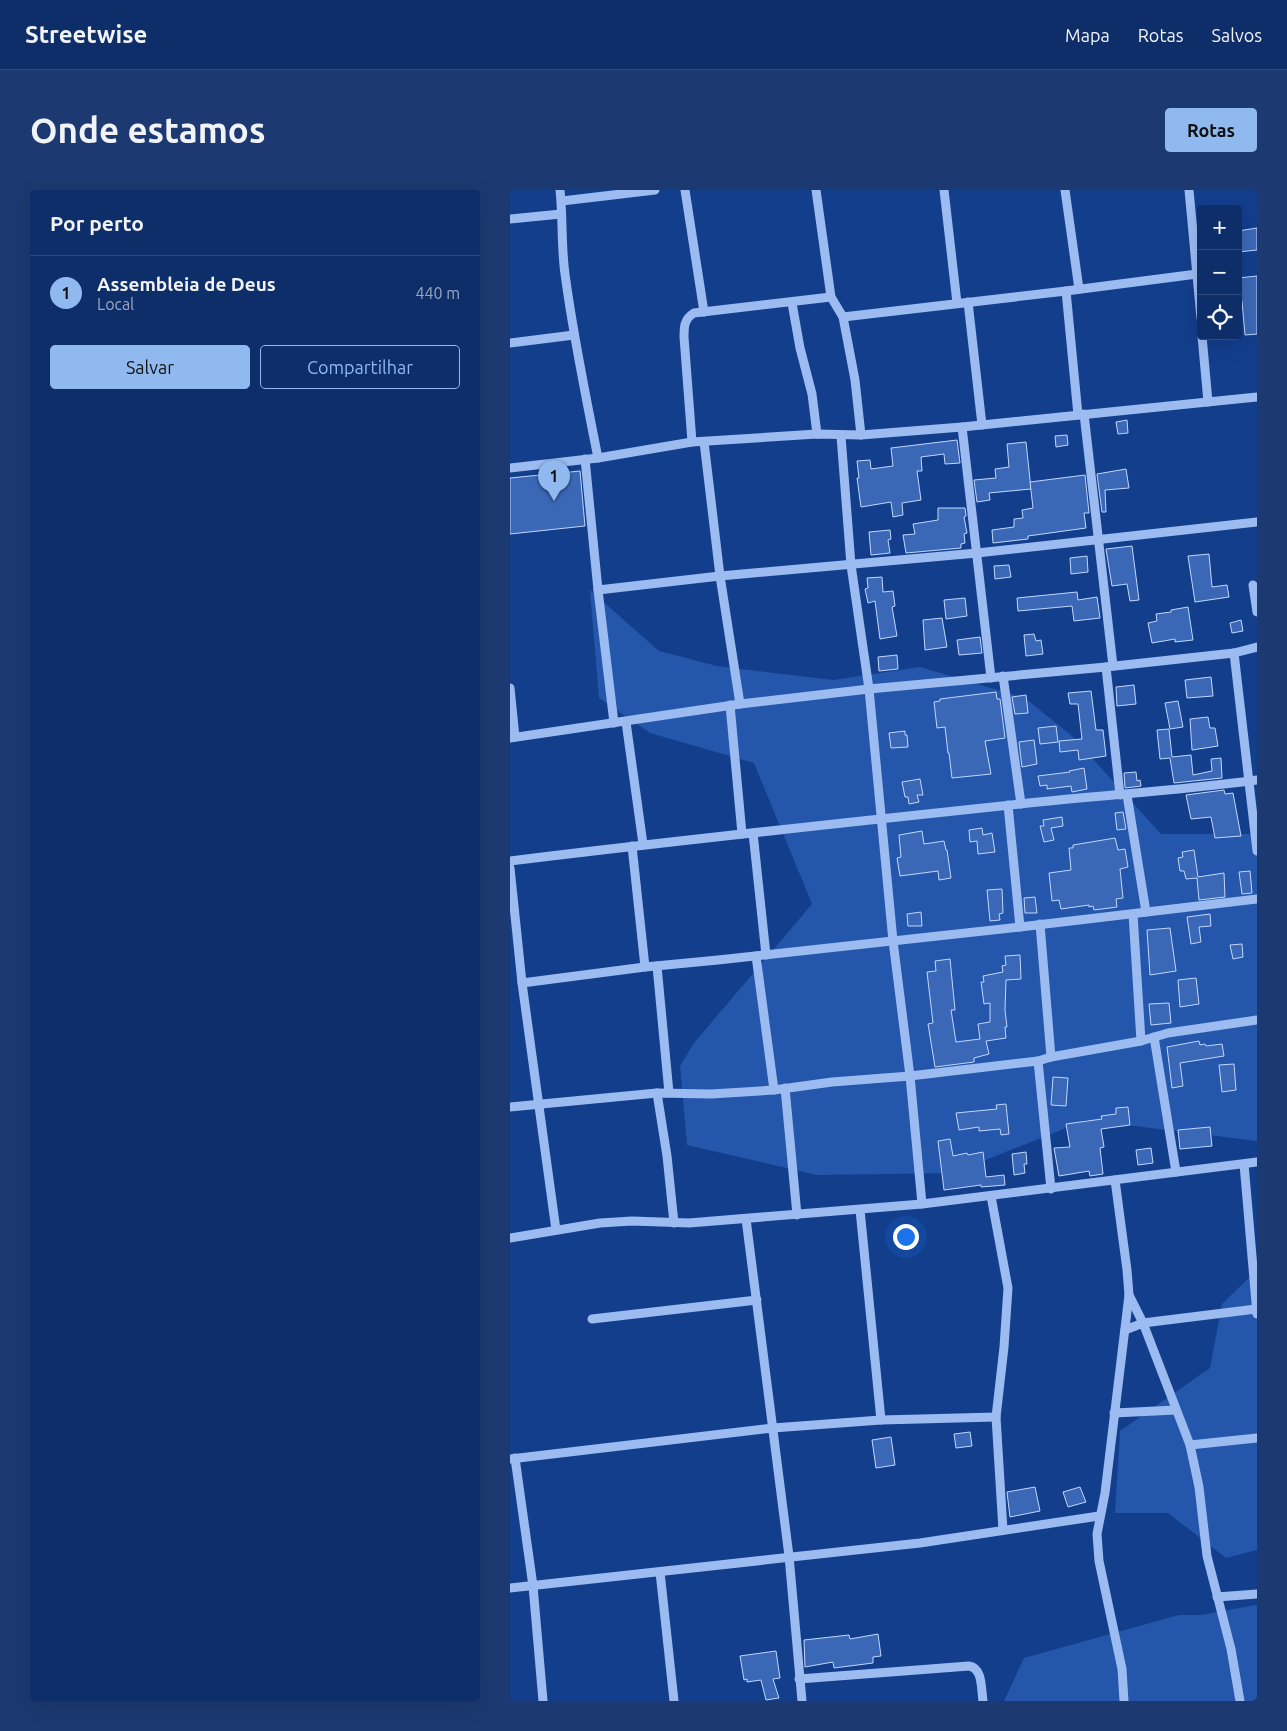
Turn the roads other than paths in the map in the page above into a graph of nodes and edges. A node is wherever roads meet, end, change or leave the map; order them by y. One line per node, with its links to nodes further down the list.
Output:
1 (560, 190): 8 (street)
2 (655, 190): 8 (street)
3 (685, 190): 18 (street)
4 (816, 190): 14 (street)
5 (944, 190): 17 (street)
6 (1065, 190): 12 (street)
7 (1188, 190): 11 (street)
8 (562, 202): 9 (street)
9 (561, 214): 10 (street); 20 (street)
10 (510, 219)
11 (1197, 274): 12 (street)
12 (1079, 289): 13 (street)
13 (1066, 291): 15 (street); 25 (street)
14 (831, 297): 16 (street); 19 (street)
15 (968, 302): 17 (street); 26 (street)
16 (792, 303): 18 (street); 28 (street)
17 (957, 303): 19 (street)
18 (704, 312): 31 (street)
19 (843, 317): 29 (street)
20 (574, 334): 22 (street); 33 (street)
21 (1202, 340): 24 (street)
22 (510, 343)
23 (1257, 397): 24 (street)
24 (1208, 402): 25 (street)
25 (1081, 414): 26 (street); 37 (street)
26 (982, 425): 27 (street)
27 (962, 427): 29 (street); 38 (street)
28 (818, 434): 30 (street); 32 (street)
29 (861, 435): 30 (street)
30 (841, 436): 39 (street)
31 (692, 442): 32 (street); 33 (street)
32 (704, 442): 40 (street)
33 (598, 458): 34 (street)
34 (585, 459): 35 (street); 42 (street)
35 (510, 468)
36 (1257, 522): 37 (street)
37 (1099, 538): 38 (street); 46 (street)
38 (977, 553): 39 (street); 48 (street)
39 (851, 565): 40 (street); 50 (street)
40 (720, 576): 42 (street); 51 (street)
41 (1253, 585): 43 (street)
42 (598, 590): 53 (street)
43 (1257, 612)
44 (1257, 647): 45 (street)
45 (1234, 653): 46 (street); 55 (street)
46 (1110, 667): 47 (street); 56 (street)
47 (1004, 676): 48 (street); 57 (street)
48 (991, 678): 50 (street)
49 (510, 688): 54 (street)
50 (869, 689): 51 (street); 59 (street)
51 (735, 705): 52 (street); 61 (street)
52 (626, 722): 53 (street); 62 (street)
53 (614, 723): 54 (street)
54 (512, 738)
55 (1253, 781): 56 (street); 64 (street)
56 (1124, 795): 57 (street); 68 (street)
57 (1021, 804): 58 (street)
58 (1008, 805): 59 (street); 71 (street)
59 (882, 819): 60 (street); 72 (street)
60 (752, 833): 61 (street); 73 (street)
61 (742, 834): 62 (street)
62 (643, 844): 63 (street)
63 (632, 846): 65 (street); 75 (street)
64 (1257, 851)
65 (510, 861)
66 (510, 868): 77 (street)
67 (1257, 899): 68 (street)
68 (1146, 912): 69 (street)
69 (1133, 914): 70 (street); 80 (street)
70 (1040, 924): 71 (street); 81 (street)
71 (1020, 927): 72 (street)
72 (893, 941): 73 (street); 83 (street)
73 (766, 955): 74 (street)
74 (756, 956): 76 (street); 85 (street)
75 (645, 966): 76 (street); 77 (street)
76 (657, 966): 87 (street)
77 (522, 982): 88 (street)
78 (1257, 1020): 79 (street)
79 (1154, 1037): 80 (street); 92 (street)
80 (1142, 1041): 81 (street)
81 (1051, 1057): 82 (street)
82 (1038, 1061): 83 (street); 94 (street)
83 (910, 1076): 84 (street); 96 (street)
84 (785, 1088): 85 (street); 98 (street)
85 (774, 1090): 87 (street)
86 (656, 1093): 87 (street); 88 (street); 100 (street)
87 (669, 1093)
88 (538, 1104): 89 (street); 101 (street)
89 (510, 1107)
90 (1257, 1162): 91 (street)
91 (1244, 1164): 92 (street); 105 (street)
92 (1176, 1172): 93 (street)
93 (1115, 1180): 94 (street); 103 (street)
94 (1051, 1189): 95 (street)
95 (991, 1196): 96 (street); 112 (street)
96 (922, 1204): 97 (street)
97 (860, 1210): 98 (street); 113 (street)
98 (797, 1215): 99 (street)
99 (746, 1219): 100 (street); 104 (street)
100 (674, 1223): 101 (street)
101 (556, 1230): 102 (street)
102 (510, 1238)
103 (1129, 1295): 108 (street); 109 (street)
104 (757, 1300): 107 (street); 114 (street)
105 (1256, 1309): 106 (street); 108 (street)
106 (1257, 1314)
107 (592, 1319)
108 (1143, 1324): 109 (street); 110 (street)
109 (1125, 1330): 111 (street)
110 (1176, 1410): 111 (street); 116 (street)
111 (1114, 1414): 118 (street)
112 (996, 1417): 113 (street); 119 (street)
113 (881, 1420): 114 (street)
114 (773, 1428): 117 (street); 120 (street)
115 (1257, 1438): 116 (street)
116 (1190, 1446): 125 (street)
117 (513, 1458): 122 (street)
118 (1099, 1516): 119 (street); 131 (street)
119 (1003, 1530): 120 (street)
120 (789, 1556): 121 (street); 126 (street)
121 (660, 1572): 122 (street); 128 (street)
122 (533, 1586): 123 (street); 127 (street)
123 (510, 1588)
124 (1257, 1594): 125 (street)
125 (1217, 1597): 132 (street)
126 (799, 1680): 129 (street); 130 (street)
127 (543, 1701)
128 (674, 1701)
129 (802, 1701)
130 (983, 1701)
131 (1124, 1701)
132 (1240, 1701)

